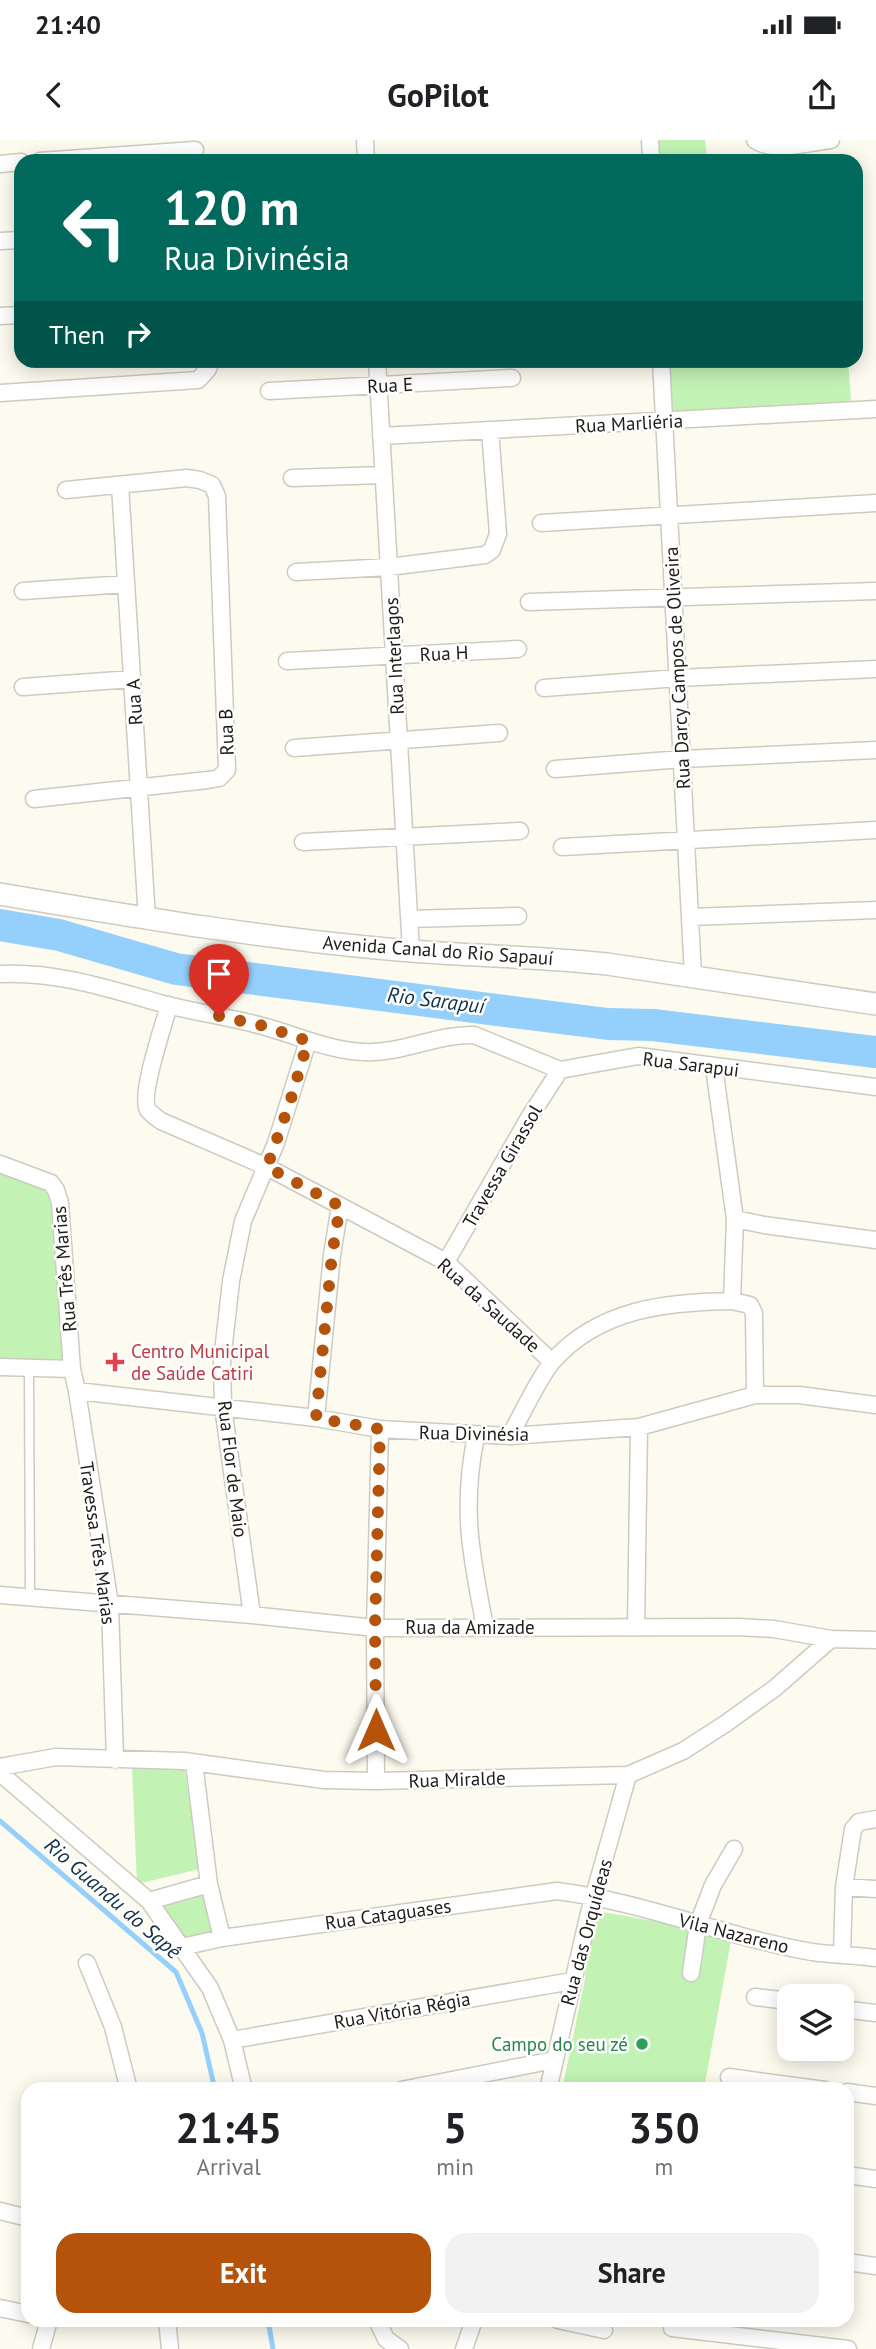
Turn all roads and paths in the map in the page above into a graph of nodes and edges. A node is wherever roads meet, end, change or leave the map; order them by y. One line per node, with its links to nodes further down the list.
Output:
1 (755, 140): 2 (street)
2 (831, 140)
3 (195, 150): 4 (street)
4 (139, 154)
5 (208, 368): 11 (street)
6 (378, 368): 9 (street, Rua Interlagos)
7 (662, 368): 13 (street, Rua Darcy Campos de Oliveira)
8 (512, 378): 9 (street, Rua E)
9 (379, 386): 10 (street, Rua E); 15 (street, Rua Interlagos)
10 (269, 391)
11 (0, 394)
12 (876, 409): 13 (street, Rua Marliéria)
13 (664, 421): 14 (street, Rua Marliéria); 21 (street, Rua Darcy Campos de Oliveira)
14 (490, 430): 15 (street, Rua Marliéria); 23 (street)
15 (381, 436): 16 (street, Rua Interlagos)
16 (383, 475): 17 (street); 23 (street, Rua Interlagos)
17 (292, 478)
18 (120, 485): 19 (street); 25 (street, Rua A); 44 (street, Rua B)
19 (66, 490)
20 (876, 503): 21 (street)
21 (670, 517): 22 (street); 28 (street, Rua Darcy Campos de Oliveira)
22 (541, 523)
23 (388, 567): 24 (street); 31 (street, Rua Interlagos)
24 (296, 572)
25 (126, 584): 26 (street); 34 (street, Rua A)
26 (23, 591)
27 (876, 591): 28 (street)
28 (674, 597): 29 (street); 35 (street, Rua Darcy Campos de Oliveira)
29 (528, 602)
30 (518, 649): 31 (street, Rua H)
31 (394, 656): 32 (street, Rua H); 39 (street, Rua Interlagos)
32 (287, 661)
33 (876, 669): 35 (street)
34 (132, 678): 36 (street); 44 (street, Rua A)
35 (678, 678): 37 (street); 42 (street, Rua Darcy Campos de Oliveira)
36 (23, 687)
37 (544, 688)
38 (499, 733): 39 (street)
39 (398, 740): 40 (street); 48 (street, Rua Interlagos)
40 (294, 748)
41 (876, 750): 42 (street)
42 (682, 760): 43 (street); 49 (street, Rua Darcy Campos de Oliveira)
43 (555, 769)
44 (139, 790): 45 (street, Rua B); 56 (street, Rua A)
45 (34, 799)
46 (876, 830): 49 (street)
47 (520, 831): 48 (street)
48 (404, 836): 50 (street); 57 (street, Rua Interlagos)
49 (686, 839): 51 (street); 55 (street, Rua Darcy Campos de Oliveira)
50 (303, 842)
51 (562, 847)
52 (0, 894): 56 (street, Avenida Canal do Rio Sapauí)
53 (876, 910): 55 (street)
54 (518, 916): 57 (street)
55 (690, 917): 60 (street, Rua Darcy Campos de Oliveira)
56 (147, 919): 58 (street, Avenida Canal do Rio Sapauí)
57 (409, 919): 58 (street, Rua Interlagos)
58 (411, 951): 60 (street, Avenida Canal do Rio Sapauí)
59 (0, 974): 62 (street)
60 (693, 976): 61 (street, Avenida Canal do Rio Sapauí)
61 (876, 1004)
62 (169, 1005): 63 (street); 68 (street, Rua da Saudade)
63 (308, 1041): 65 (street); 68 (street, Rua Flor de Maio)
64 (714, 1067): 65 (street, Rua Sarapui); 66 (street, Rua Sarapui); 70 (street)
65 (560, 1070): 72 (street, Travessa Girassol)
66 (876, 1087)
67 (0, 1164): 77 (street, Rua Três Marias)
68 (267, 1167): 69 (street, Rua da Saudade); 81 (street, Rua Flor de Maio)
69 (340, 1206): 72 (street, Rua da Saudade); 82 (street)
70 (736, 1219): 71 (street); 73 (street)
71 (876, 1240)
72 (446, 1262): 74 (street, Rua da Saudade)
73 (732, 1301): 74 (street); 79 (street)
74 (552, 1362): 86 (street)
75 (0, 1367): 76 (street)
76 (29, 1367): 77 (street); 88 (lane)
77 (72, 1369): 78 (street, Travessa Três Marias)
78 (77, 1391): 81 (street, Rua Divinésia); 89 (street, Travessa Três Marias)
79 (755, 1395): 80 (street, Rua Divinésia); 83 (street, Rua Divinésia)
80 (876, 1405)
81 (223, 1407): 82 (street, Rua Divinésia); 90 (street, Rua Flor de Maio)
82 (316, 1418): 84 (street, Rua Divinésia)
83 (639, 1427): 86 (street, Rua Divinésia); 92 (street)
84 (380, 1429): 85 (street, Rua Divinésia); 93 (street)
85 (475, 1436): 86 (street, Rua Divinésia); 91 (street)
86 (510, 1436)
87 (0, 1595): 88 (street, Rua da Amizade)
88 (30, 1598): 89 (street, Rua da Amizade)
89 (110, 1605): 90 (street, Rua da Amizade); 96 (street, Travessa Três Marias)
90 (252, 1615): 93 (street, Rua da Amizade)
91 (485, 1627): 92 (street, Rua da Amizade); 93 (street, Rua da Amizade)
92 (636, 1627): 94 (street, Rua da Amizade)
93 (375, 1628): 101 (street)
94 (831, 1639): 95 (street, Rua da Amizade); 100 (street, Rua Miralde)
95 (876, 1640)
96 (115, 1760): 97 (street, Rua Miralde); 98 (street, Rua Miralde)
97 (194, 1763): 101 (street, Rua Miralde); 104 (street)
98 (0, 1767)
99 (0, 1773): 108 (street)
100 (628, 1775): 101 (street, Rua Miralde); 107 (street, Rua das Orquídeas)
101 (376, 1781)
102 (876, 1818): 105 (street)
103 (734, 1849): 109 (street)
104 (209, 1884): 108 (street); 110 (street)
105 (844, 1886): 106 (street); 112 (street)
106 (876, 1889)
107 (595, 1896): 109 (street, Vila Nazareno); 110 (street, Rua Cataguases); 116 (street, Rua das Orquídeas)
108 (149, 1901): 111 (street)
109 (698, 1924): 112 (street, Vila Nazareno); 115 (street)
110 (222, 1938): 111 (street, Rua Cataguases)
111 (182, 1947): 121 (street)
112 (842, 1954): 113 (street, Vila Nazareno)
113 (876, 1958)
114 (87, 1963): 124 (street)
115 (691, 1973)
116 (572, 1981): 121 (street, Rua Vitória Régia); 122 (street, Rua das Orquídeas)
117 (755, 1997): 118 (street)
118 (777, 2000)
119 (854, 2010): 120 (street)
120 (876, 2013)
121 (232, 2040): 125 (street)
122 (554, 2060): 126 (street); 127 (street, Rua das Orquídeas)
123 (729, 2077): 128 (street)
124 (127, 2082)
125 (242, 2082)
126 (442, 2082)
127 (550, 2082)
128 (766, 2082)
129 (854, 2093): 130 (street)
130 (876, 2096)
131 (854, 2176): 132 (street)
132 (876, 2179)
133 (0, 2211): 134 (street)
134 (21, 2216)
135 (854, 2263): 136 (street)
136 (876, 2266)
137 (0, 2308): 138 (street)
138 (21, 2312)
139 (46, 2327): 146 (street)
140 (168, 2327): 147 (street)
141 (380, 2327): 148 (street)
142 (472, 2327): 149 (street)
143 (590, 2327): 145 (street)
144 (672, 2328): 150 (street)
145 (604, 2330)
146 (41, 2349)
147 (170, 2349)
148 (400, 2349)
149 (464, 2349)
150 (848, 2349)

